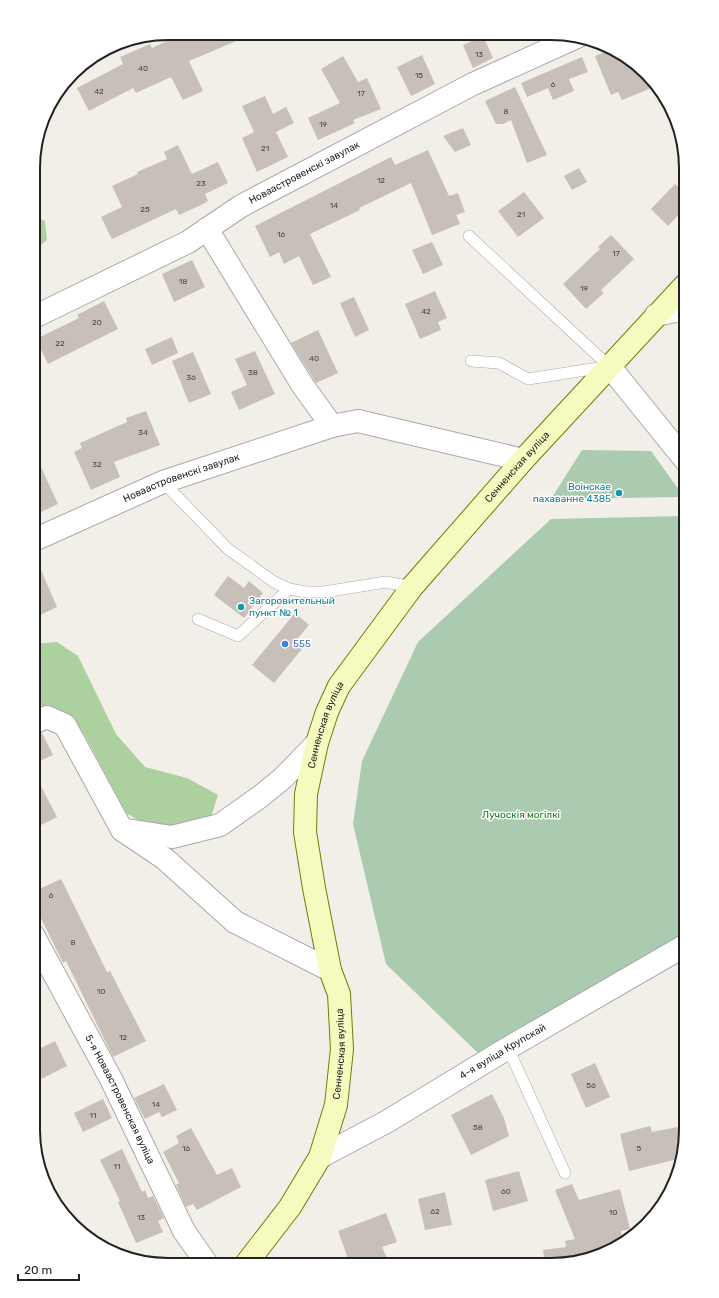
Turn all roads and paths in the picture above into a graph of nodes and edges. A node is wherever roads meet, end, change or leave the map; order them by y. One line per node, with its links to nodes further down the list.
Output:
1 (568, 41): 2 (street, Новаастровенскі завулак)
2 (207, 229): 6 (street, Новаастровенскі завулак); 10 (street)
3 (469, 236): 9 (lane)
4 (679, 291): 7 (street, Сенненская вуліца)
5 (679, 310): 7 (street)
6 (40, 314)
7 (656, 315): 9 (street, Сенненская вуліца)
8 (471, 361): 9 (lane)
9 (610, 367): 11 (street); 12 (street, Сенненская вуліца)
10 (332, 426): 12 (street, Новаастровенскі завулак); 13 (street, Новаастровенскі завулак)
11 (679, 452)
12 (523, 460): 15 (street, Сенненская вуліца)
13 (162, 482): 14 (street, Новаастровенскі завулак); 16 (lane)
14 (40, 537)
15 (412, 587): 16 (lane); 19 (street, Сенненская вуліца)
16 (289, 589): 17 (lane)
17 (198, 619)
18 (40, 720): 20 (street)
19 (317, 743): 20 (street); 23 (street, Сенненская вуліца)
20 (122, 830): 23 (street)
21 (40, 947): 27 (street, 5-я Новаастровенская вуліца)
22 (679, 949): 24 (street, 4-я вуліца Крупскай)
23 (330, 970): 25 (street, Сенненская вуліца)
24 (508, 1048): 25 (street, 4-я вуліца Крупскай); 26 (lane)
25 (320, 1157): 28 (street, Сенненская вуліца)
26 (566, 1173)
27 (203, 1258)
28 (251, 1258)

